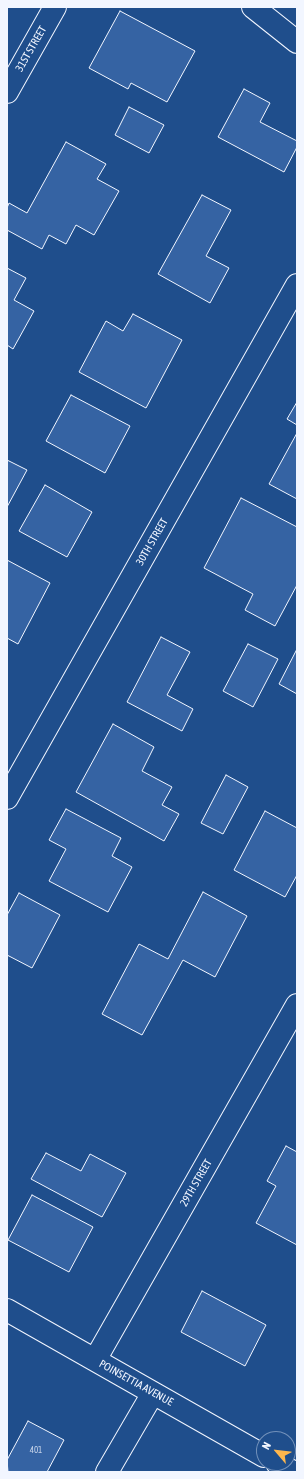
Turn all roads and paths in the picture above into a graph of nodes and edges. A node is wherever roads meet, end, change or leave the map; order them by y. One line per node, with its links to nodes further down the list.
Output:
1 (55, 7): 4 (street, 31ST STREET)
2 (253, 7): 3 (street)
3 (297, 42)
4 (7, 92)
5 (297, 285): 6 (street, 30TH STREET)
6 (7, 798)
7 (297, 1005): 9 (street, 29TH STREET)
8 (7, 1310): 9 (street, POINSETTIA AVENUE)
9 (95, 1360): 10 (street, POINSETTIA AVENUE)
10 (153, 1393): 11 (street, POINSETTIA AVENUE); 12 (street)
11 (256, 1451)
12 (107, 1472)

